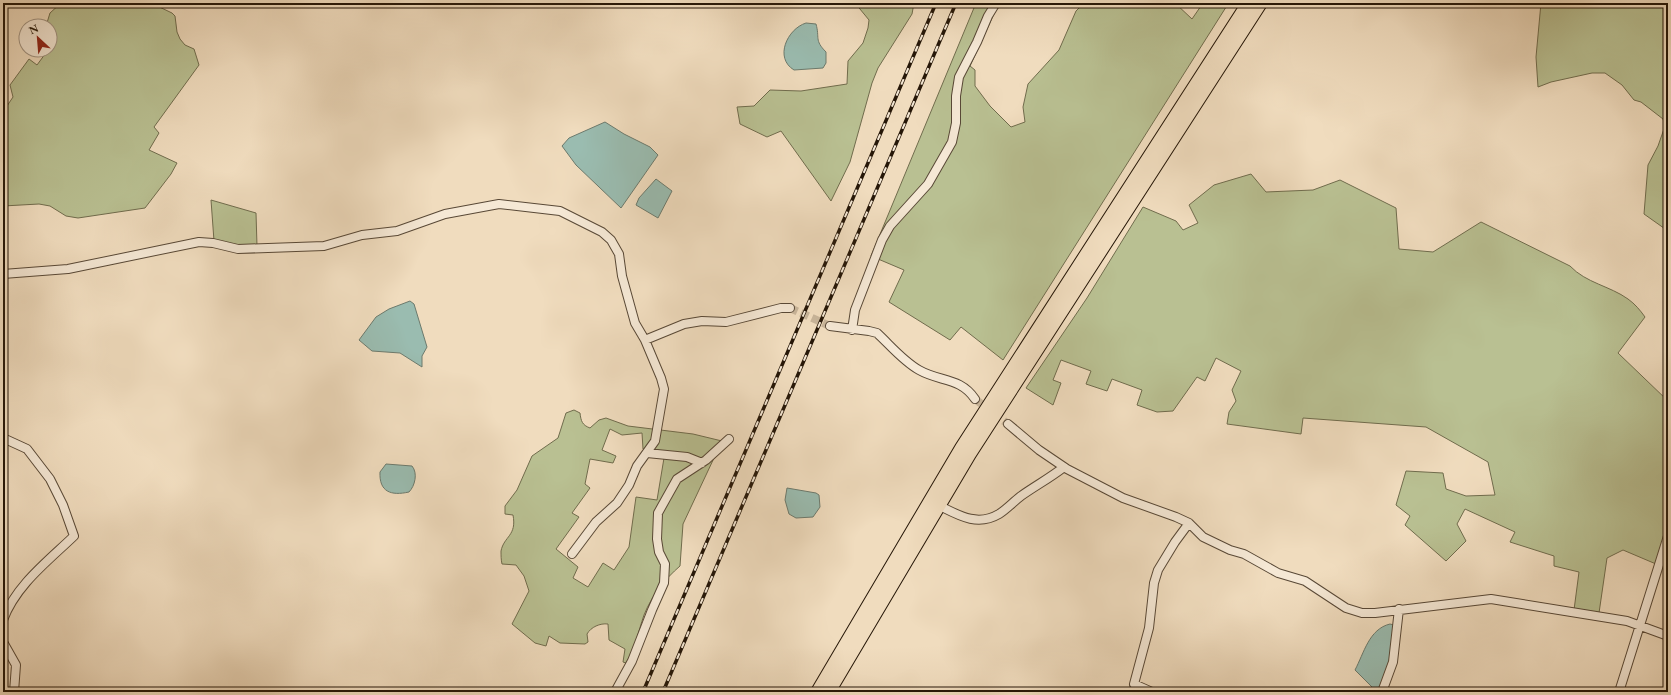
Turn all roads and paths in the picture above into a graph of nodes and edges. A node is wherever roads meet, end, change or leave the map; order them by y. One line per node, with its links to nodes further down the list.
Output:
1 (996, 3): 7 (street)
2 (1248, 3): 27 (main road)
3 (1261, 3): 16 (main road)
4 (3, 274): 8 (street)
5 (790, 308): 8 (street)
6 (830, 326): 7 (street)
7 (852, 330): 9 (street)
8 (645, 340): 13 (street)
9 (975, 399)
10 (1008, 424): 15 (street)
11 (3, 438): 21 (street)
12 (729, 439): 14 (street)
13 (647, 453): 14 (street); 19 (street)
14 (702, 463): 26 (street)
15 (1064, 467): 16 (street); 17 (street)
16 (938, 505): 28 (main road)
17 (1189, 523): 20 (street); 29 (street)
18 (1668, 536): 22 (street)
19 (572, 554)
20 (1399, 609): 22 (street); 30 (street)
21 (3, 620)
22 (1641, 625): 23 (street); 31 (street)
23 (1668, 636)
24 (3, 642): 25 (street)
25 (14, 692)
26 (616, 692)
27 (817, 692)
28 (829, 692)
29 (1152, 692)
30 (1382, 692)
31 (1620, 692)

